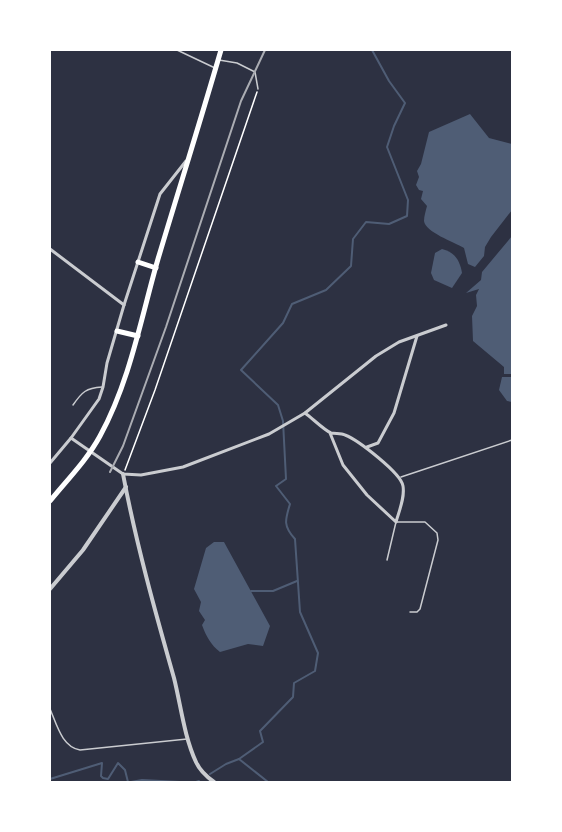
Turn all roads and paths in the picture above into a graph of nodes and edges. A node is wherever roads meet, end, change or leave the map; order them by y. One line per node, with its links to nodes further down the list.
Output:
1 (177, 50): 4 (lane)
2 (221, 50): 3 (main road)
3 (218, 60): 4 (main road); 5 (lane)
4 (216, 68): 6 (main road)
5 (258, 88): 23 (path)
6 (189, 157): 8 (street); 9 (main road)
7 (50, 249): 10 (street)
8 (138, 262): 9 (main road); 10 (street)
9 (156, 268): 13 (main road)
10 (124, 304): 12 (street)
11 (446, 326): 14 (street)
12 (117, 331): 13 (main road); 15 (street)
13 (138, 336): 26 (main road)
14 (417, 336): 17 (street); 21 (street)
15 (103, 387): 16 (lane); 19 (street)
16 (73, 405)
17 (305, 413): 18 (street); 23 (street)
18 (330, 433): 21 (street); 27 (street)
19 (71, 438): 22 (street); 23 (street)
20 (513, 440): 24 (lane)
21 (367, 447): 24 (street)
22 (50, 463)
23 (121, 473): 25 (street)
24 (400, 477): 27 (street)
25 (126, 487): 29 (street); 32 (street)
26 (50, 501)
27 (396, 522): 28 (lane); 30 (lane)
28 (387, 560)
29 (50, 589)
30 (410, 612)
31 (50, 709): 32 (lane)
32 (188, 739): 33 (street)
33 (214, 783)

